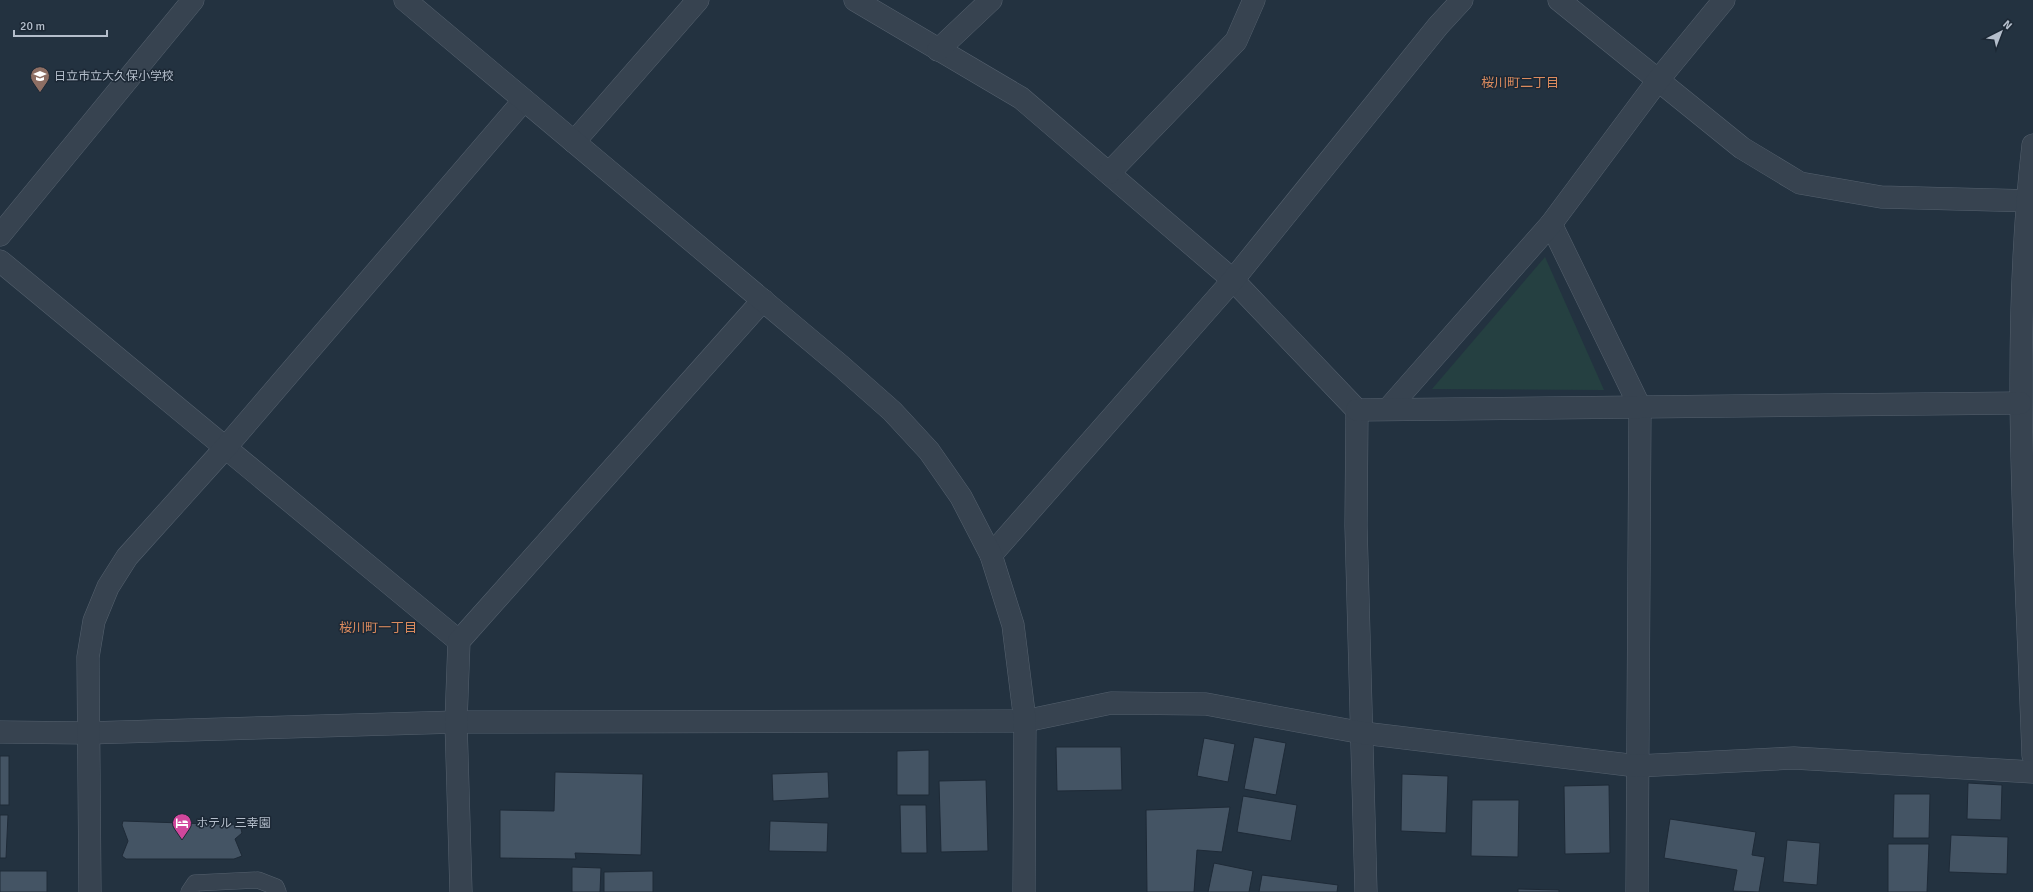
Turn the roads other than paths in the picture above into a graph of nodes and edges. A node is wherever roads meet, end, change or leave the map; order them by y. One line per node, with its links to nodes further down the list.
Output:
1 (193, 0): 18 (street)
2 (405, 0): 12 (street)
3 (698, 0): 13 (street)
4 (855, 0): 10 (street)
5 (991, 0): 10 (street)
6 (1254, 0): 15 (street)
7 (1462, 0): 20 (street)
8 (1559, 0): 11 (street)
9 (1724, 0): 11 (street)
10 (938, 50): 15 (street)
11 (1659, 79): 16 (street); 17 (street)
12 (524, 100): 13 (street); 26 (street)
13 (574, 142): 21 (street)
14 (2033, 145): 16 (street)
15 (1109, 173): 20 (street)
16 (2030, 201): 22 (street)
17 (1551, 224): 23 (street); 24 (street)
18 (0, 235)
19 (0, 261): 26 (street)
20 (1233, 280): 25 (street); 28 (street)
21 (763, 300): 28 (street); 29 (street)
22 (2020, 403): 23 (street); 27 (street)
23 (1640, 407): 24 (street); 36 (street)
24 (1388, 409): 25 (street)
25 (1357, 410): 34 (street)
26 (226, 447): 29 (street); 33 (street)
27 (2028, 467): 35 (street)
28 (991, 555): 30 (street)
29 (459, 641): 31 (street)
30 (1025, 721): 31 (street); 34 (street); 42 (street)
31 (456, 722): 33 (street); 41 (street)
32 (0, 732): 33 (street)
33 (88, 733): 38 (street)
34 (1363, 733): 36 (street); 43 (street)
35 (2033, 755)
36 (1637, 766): 37 (street); 44 (street)
37 (2033, 772)
38 (90, 892)
39 (189, 892): 40 (lane)
40 (278, 892)
41 (461, 892)
42 (1024, 892)
43 (1366, 892)
44 (1637, 892)

